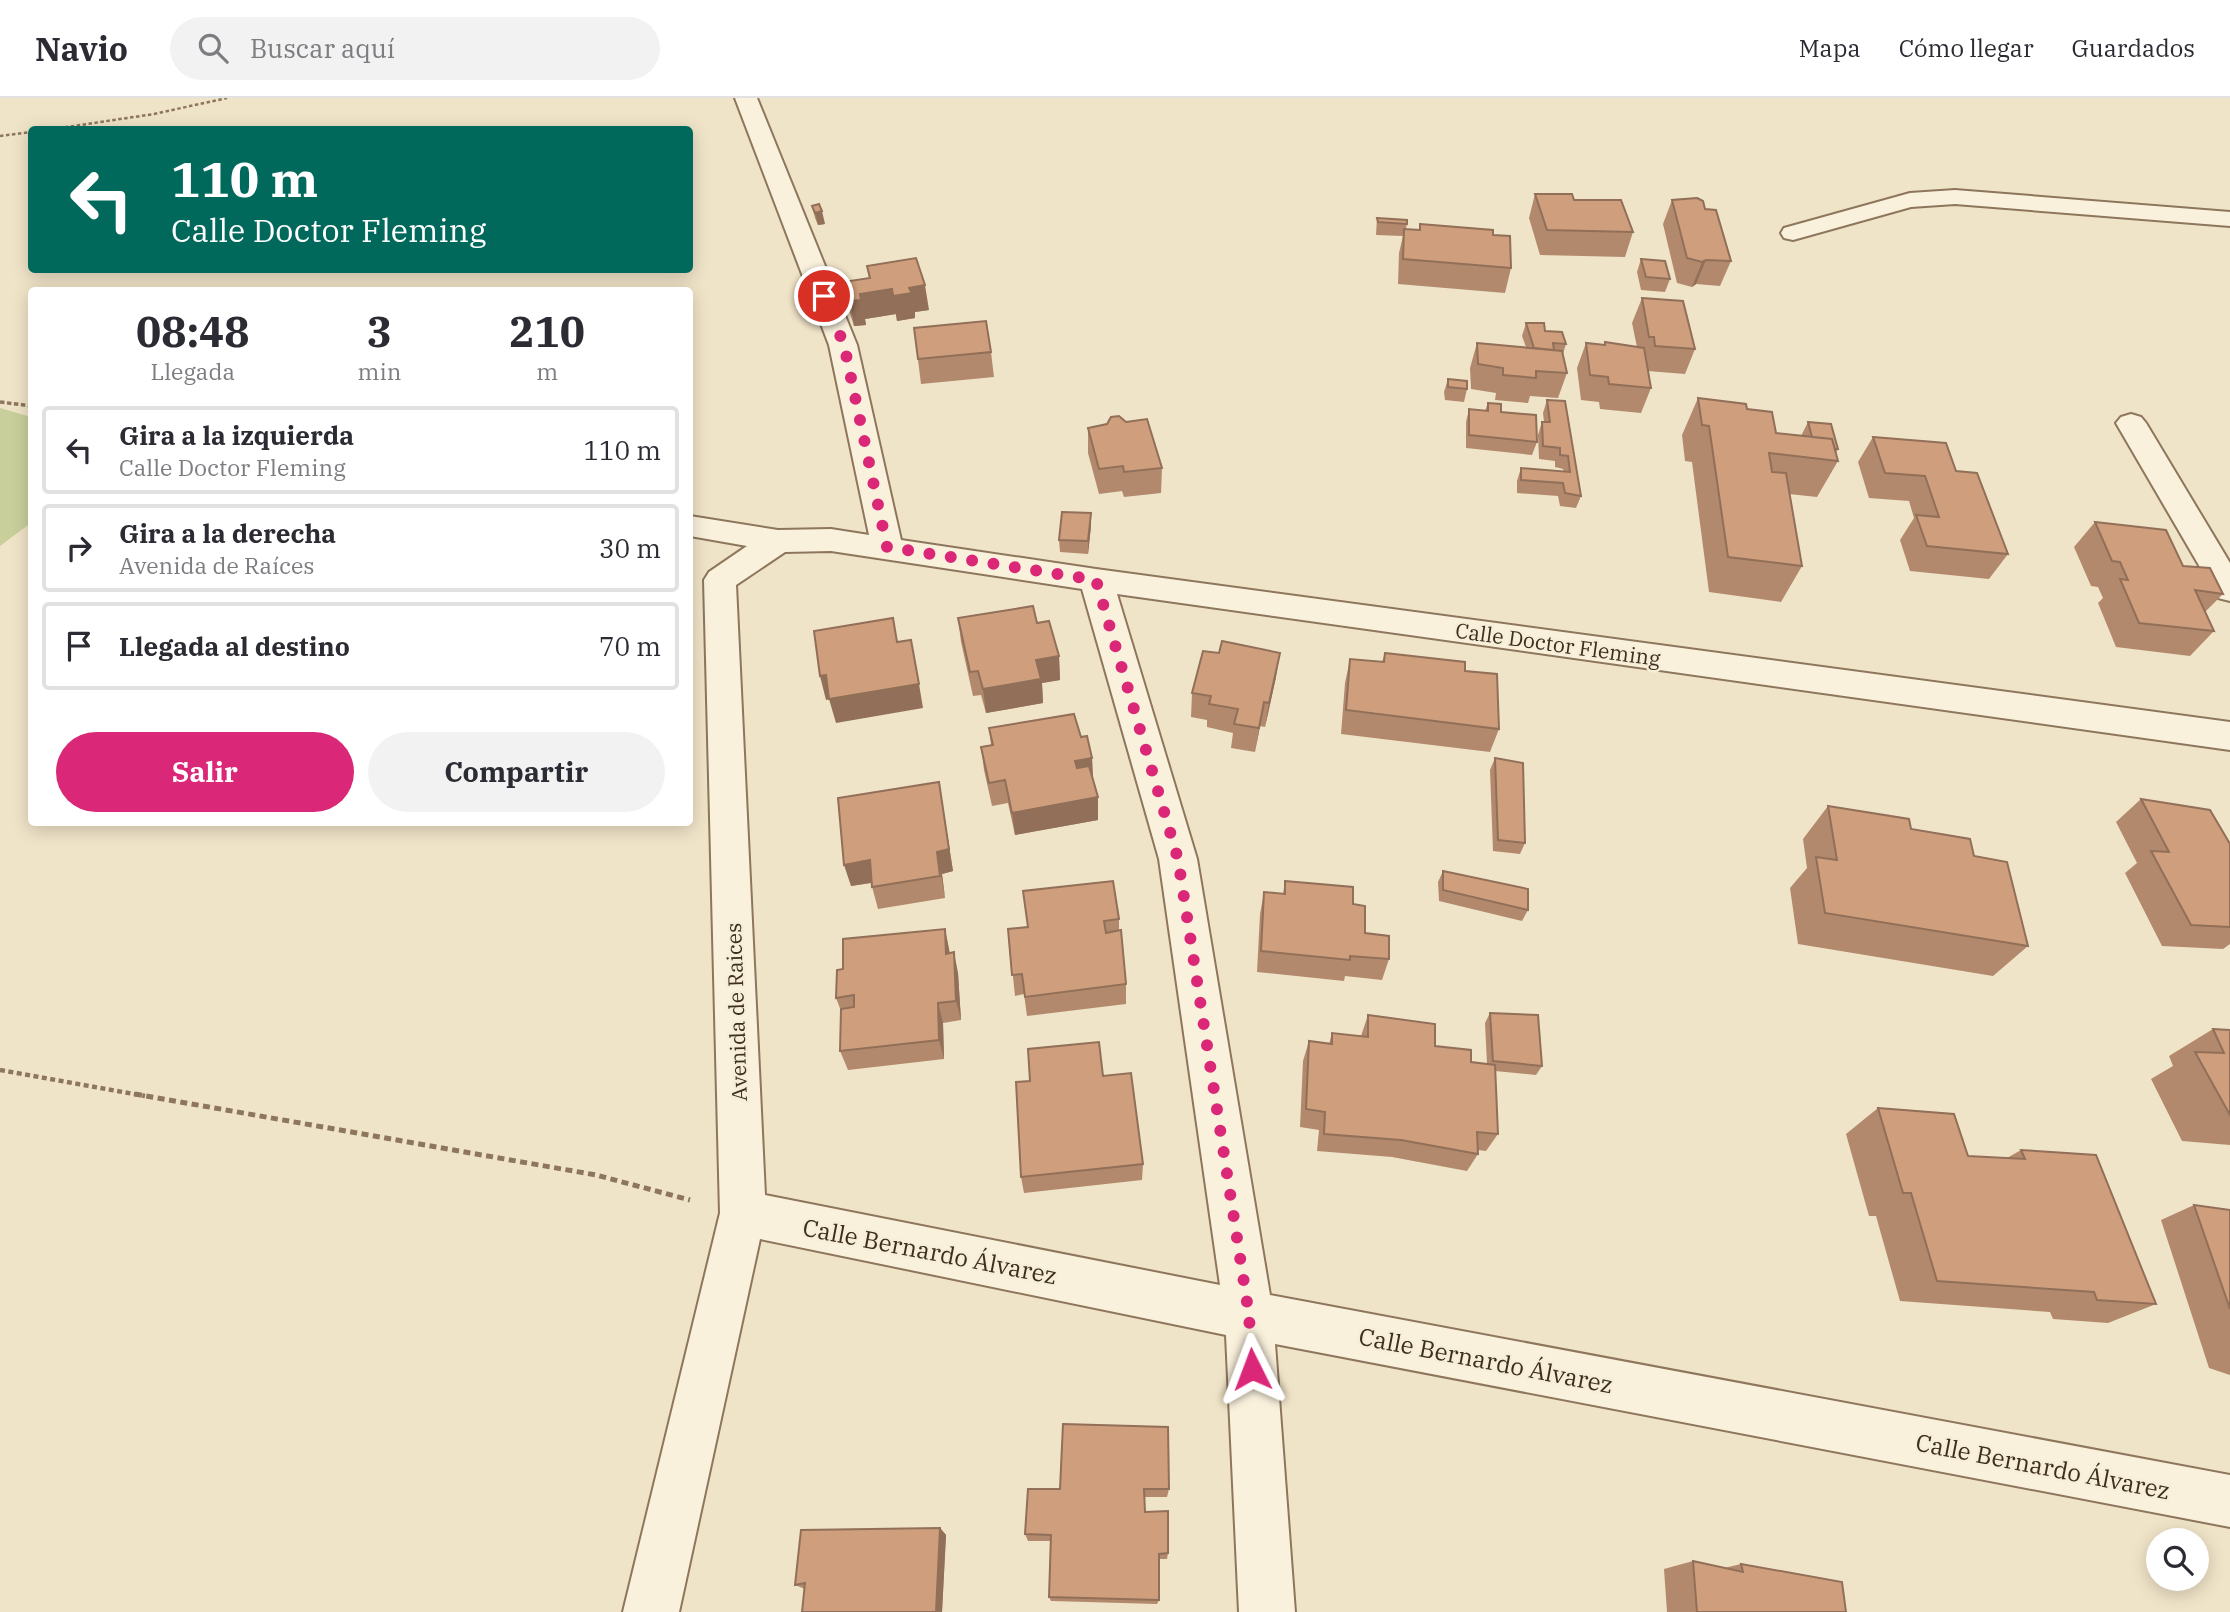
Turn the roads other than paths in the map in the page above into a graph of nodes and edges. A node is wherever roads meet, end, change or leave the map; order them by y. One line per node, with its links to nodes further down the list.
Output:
1 (746, 98): 7 (street)
2 (2230, 219): 3 (street)
3 (1793, 233)
4 (2131, 423): 9 (street)
5 (693, 527): 6 (street)
6 (778, 541): 7 (street); 11 (street, Avenida de Raices)
7 (887, 547): 8 (street, Calle Doctor Fleming)
8 (1096, 580): 10 (street, Calle Doctor Fleming); 12 (street)
9 (2230, 590)
10 (2230, 736)
11 (743, 1213): 12 (street, Calle Bernardo Álvarez); 14 (street, Avenida de Raices)
12 (1249, 1315): 13 (street, Calle Bernardo Álvarez); 15 (street)
13 (2230, 1501)
14 (651, 1612)
15 (1267, 1612)

